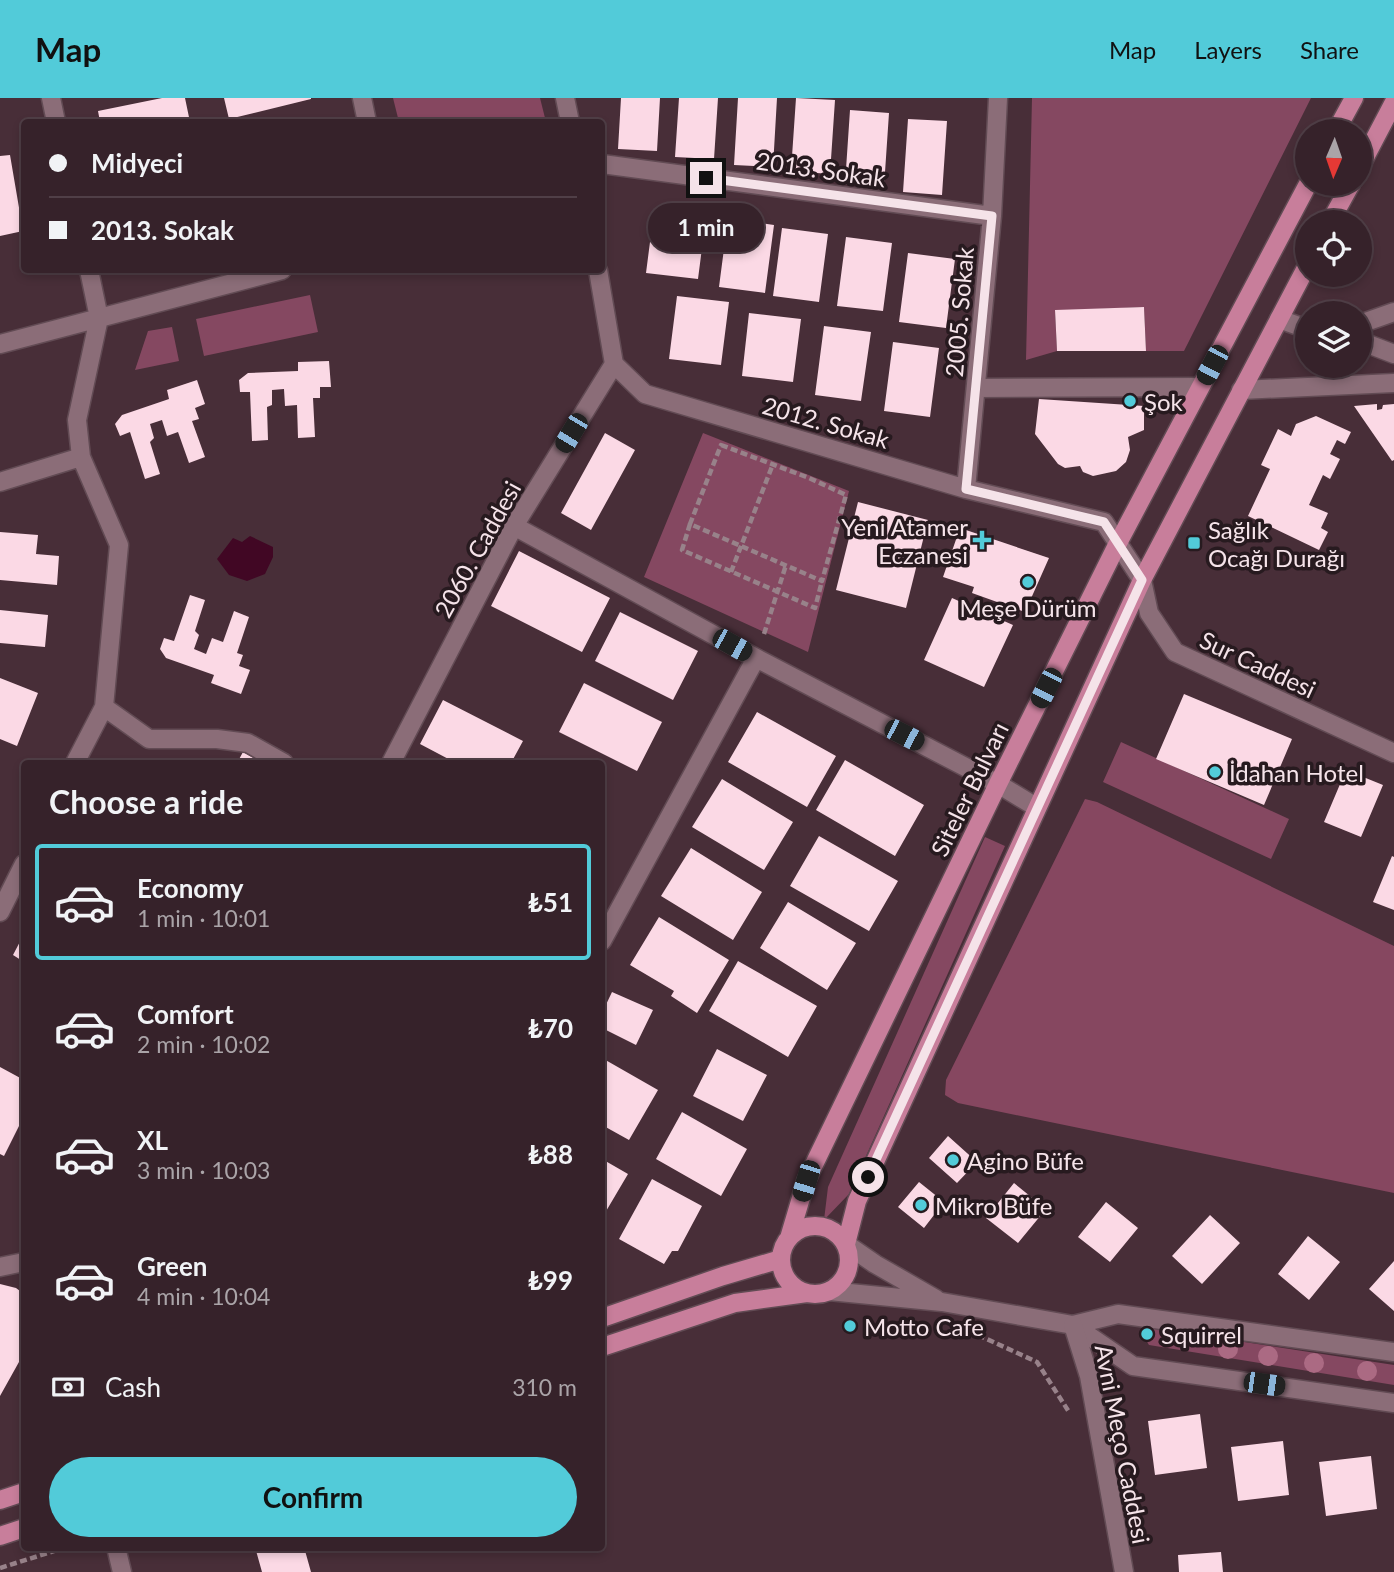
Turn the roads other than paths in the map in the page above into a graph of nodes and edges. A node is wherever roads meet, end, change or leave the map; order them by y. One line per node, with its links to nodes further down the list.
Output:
1 (51, 98): 7 (street)
2 (362, 98): 8 (street)
3 (565, 98): 9 (street)
4 (998, 98): 14 (street, 2005. Sokak)
5 (1354, 98): 10 (main road)
6 (1394, 103): 11 (main road)
7 (55, 119)
8 (366, 119)
9 (569, 119)
10 (1343, 119)
11 (1372, 144)
12 (605, 164): 14 (street, 2013. Sokak)
13 (1302, 196): 29 (main road, Siteler Bulvarı)
14 (992, 216): 30 (street, 2005. Sokak)
15 (90, 273): 20 (street)
16 (270, 273): 20 (street)
17 (599, 273): 27 (street)
18 (1296, 287): 21 (main road)
19 (1394, 313): 22 (street)
20 (99, 317): 24 (street); 32 (street)
21 (1279, 319): 23 (street); 31 (main road)
22 (1372, 320)
23 (1295, 325)
24 (0, 344)
25 (1372, 346): 26 (street)
26 (1394, 354)
27 (614, 364): 34 (street, 2012. Sokak); 35 (street, 2060. Caddesi)
28 (1394, 383): 31 (street)
29 (1199, 387): 30 (street); 36 (main road, Siteler Bulvarı)
30 (976, 388): 34 (street, 2005. Sokak)
31 (1241, 390): 37 (main road)
32 (81, 457): 33 (street); 39 (street)
33 (0, 482)
34 (966, 489): 36 (street, 2012. Sokak)
35 (514, 526): 38 (street); 43 (street, 2060. Caddesi)
36 (1117, 545): 37 (street, 2012. Sokak); 44 (main road, Siteler Bulvarı)
37 (1142, 580): 40 (street, Sur Caddesi); 45 (main road)
38 (756, 658): 44 (street); 48 (street)
39 (103, 707): 41 (street); 42 (street)
40 (1394, 753)
41 (76, 760)
42 (279, 760)
43 (393, 760)
44 (998, 784): 45 (street); 49 (main road, Siteler Bulvarı)
45 (1036, 807): 50 (main road)
46 (21, 870): 47 (street)
47 (0, 912)
48 (605, 935)
49 (789, 1238): 50 (main road); 51 (main road)
50 (846, 1244): 54 (main road); 56 (street)
51 (781, 1259): 55 (main road); 57 (main road)
52 (21, 1263): 53 (street)
53 (0, 1267)
54 (829, 1291): 55 (main road); 56 (street)
55 (807, 1293): 59 (main road)
56 (942, 1302): 58 (street)
57 (605, 1317)
58 (1073, 1325): 60 (street); 61 (street); 68 (street, Avni Meço Caddesi)
59 (605, 1345)
60 (1394, 1352)
61 (1394, 1404)
62 (21, 1493): 63 (main road)
63 (0, 1500)
64 (21, 1529): 65 (main road)
65 (0, 1536)
66 (117, 1551): 67 (street)
67 (122, 1572)
68 (1124, 1572)

